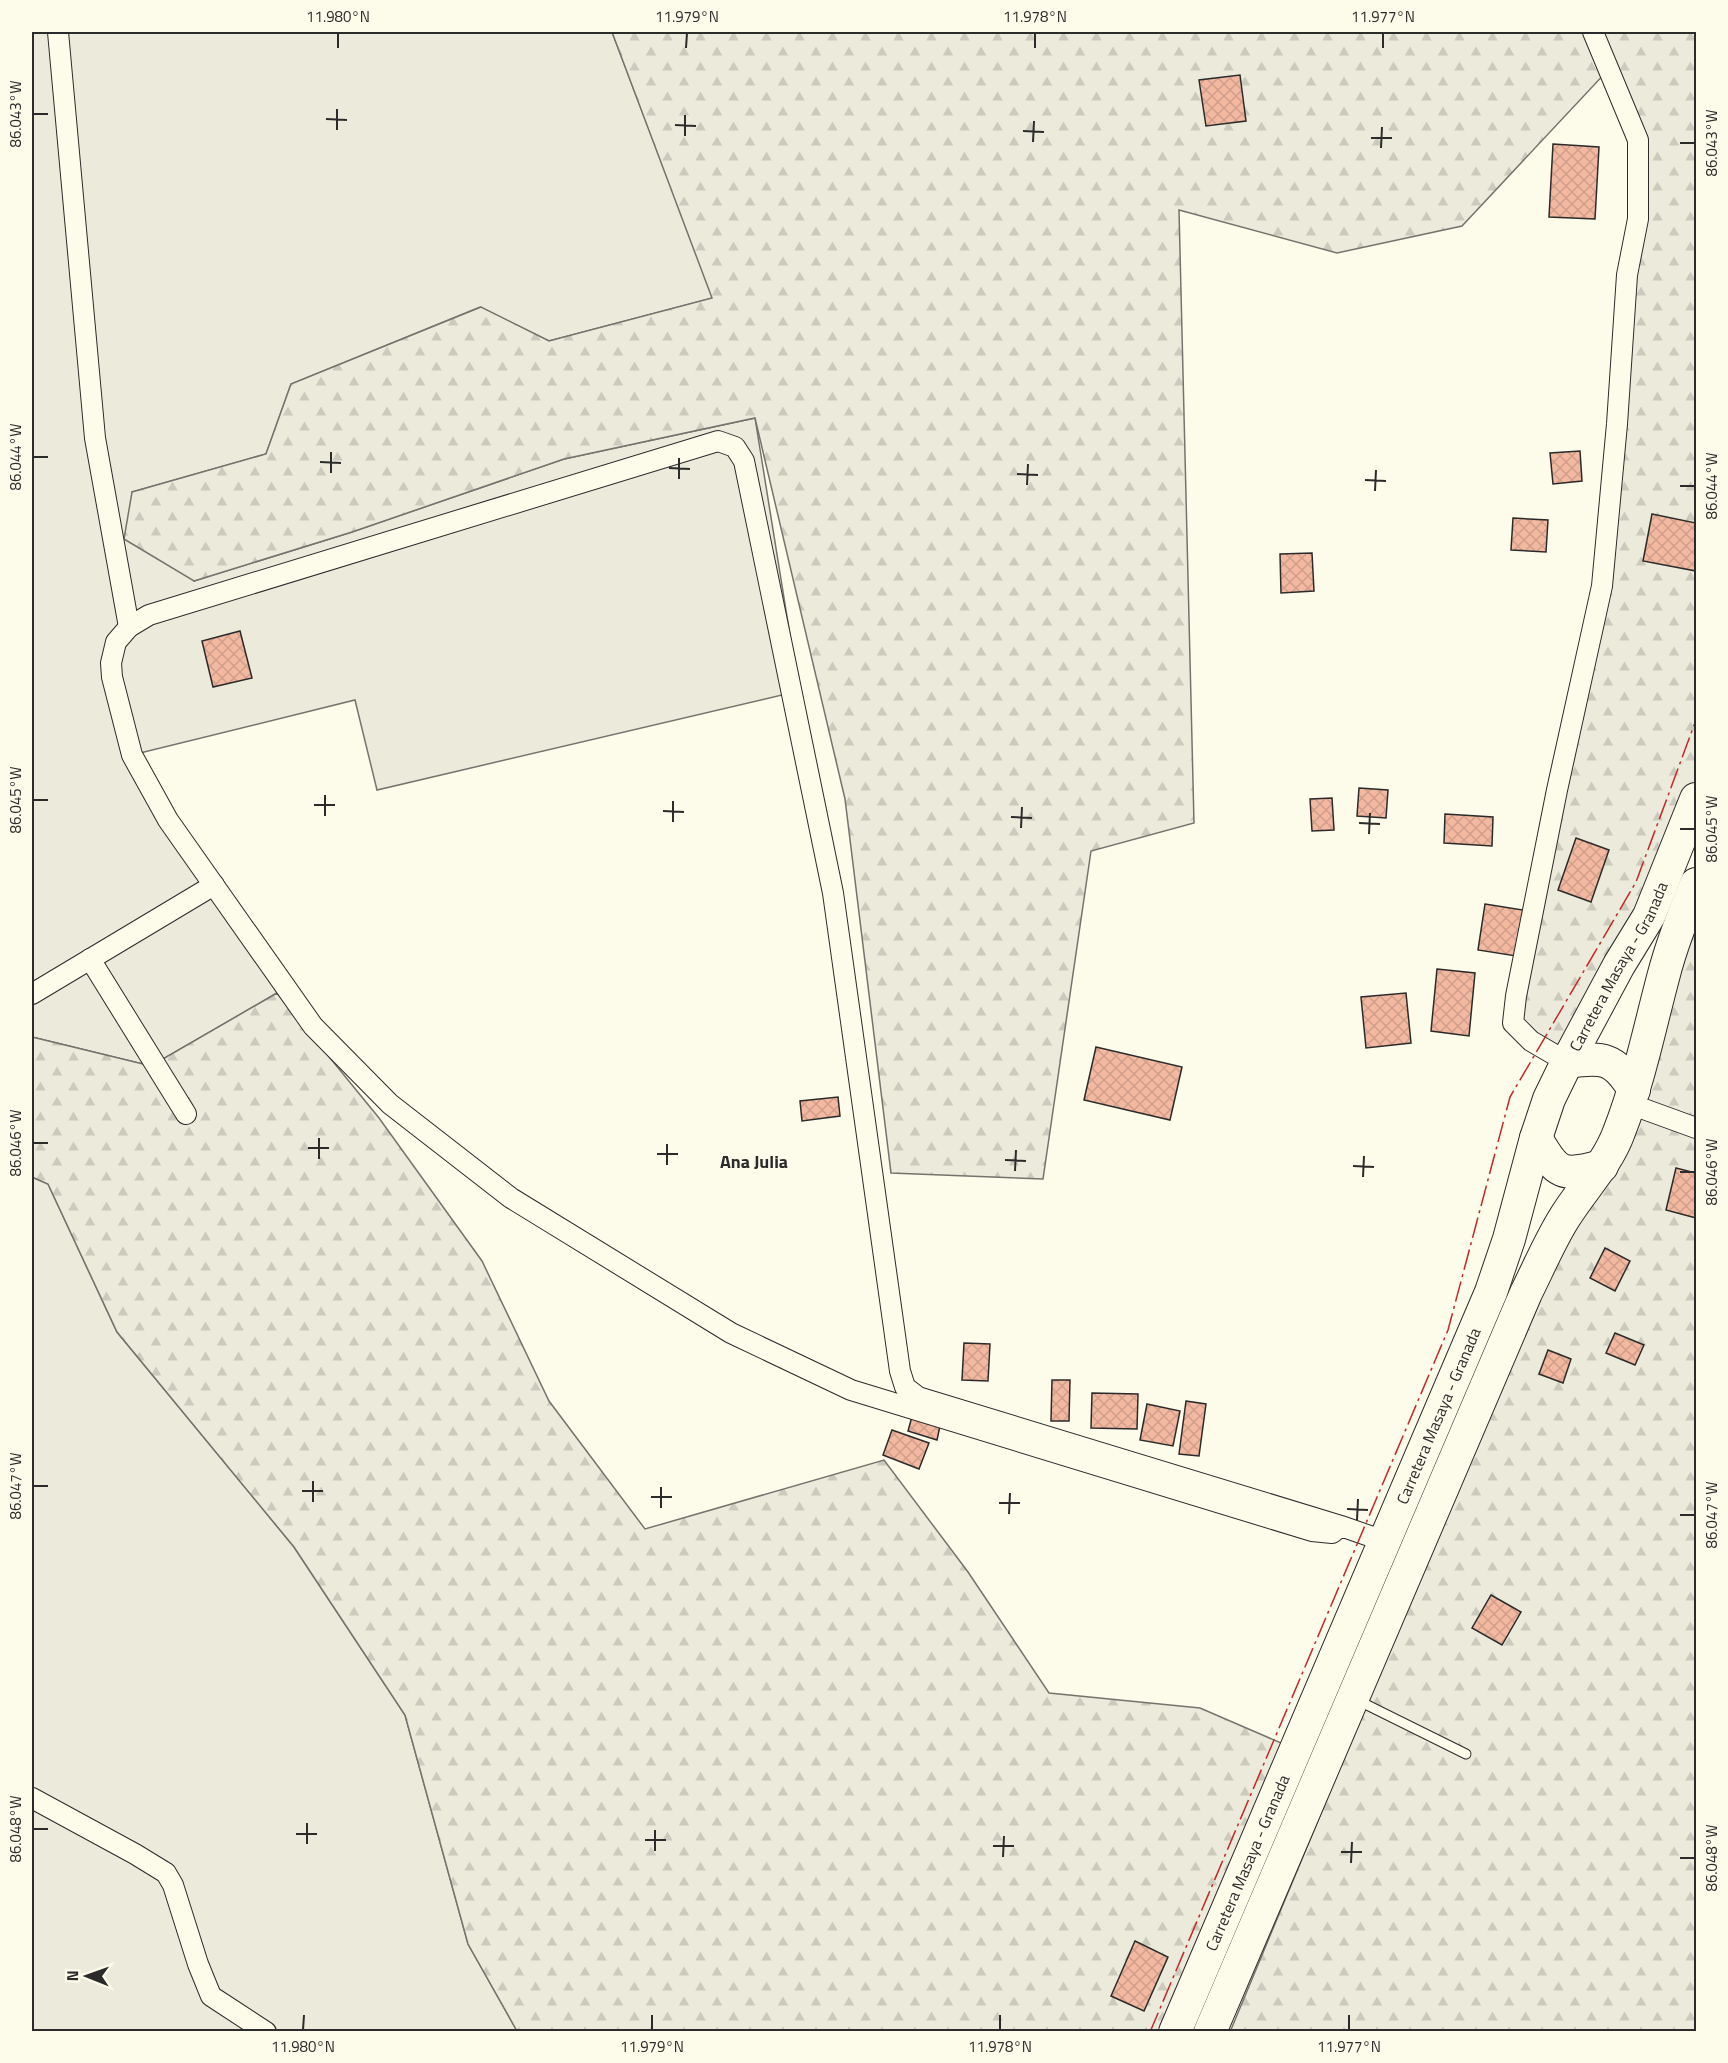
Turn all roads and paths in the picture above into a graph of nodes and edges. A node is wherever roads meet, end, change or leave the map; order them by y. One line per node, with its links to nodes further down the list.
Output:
1 (58, 32): 3 (street)
2 (1593, 32): 9 (street)
3 (129, 627): 6 (street); 15 (street)
4 (1696, 799): 9 (highway, Carretera Masaya - Granada)
5 (1696, 884): 10 (highway, Carretera Masaya - Granada)
6 (214, 885): 7 (street); 15 (street)
7 (90, 959): 8 (street); 11 (street)
8 (32, 994)
9 (1567, 1062): 10 (highway); 13 (highway, Carretera Masaya - Granada)
10 (1632, 1097): 12 (street); 14 (highway, Carretera Masaya - Granada)
11 (186, 1114)
12 (1696, 1128)
13 (1536, 1138): 14 (highway); 16 (highway, Carretera Masaya - Granada)
14 (1602, 1166): 17 (highway, Carretera Masaya - Granada)
15 (1341, 1526): 16 (street)
16 (1384, 1541): 21 (highway, Carretera Masaya - Granada)
17 (1352, 1698): 18 (lane); 22 (highway, Carretera Masaya - Granada)
18 (1466, 1754)
19 (32, 1798): 20 (street)
20 (266, 2031)
21 (1175, 2031)
22 (1210, 2031)

